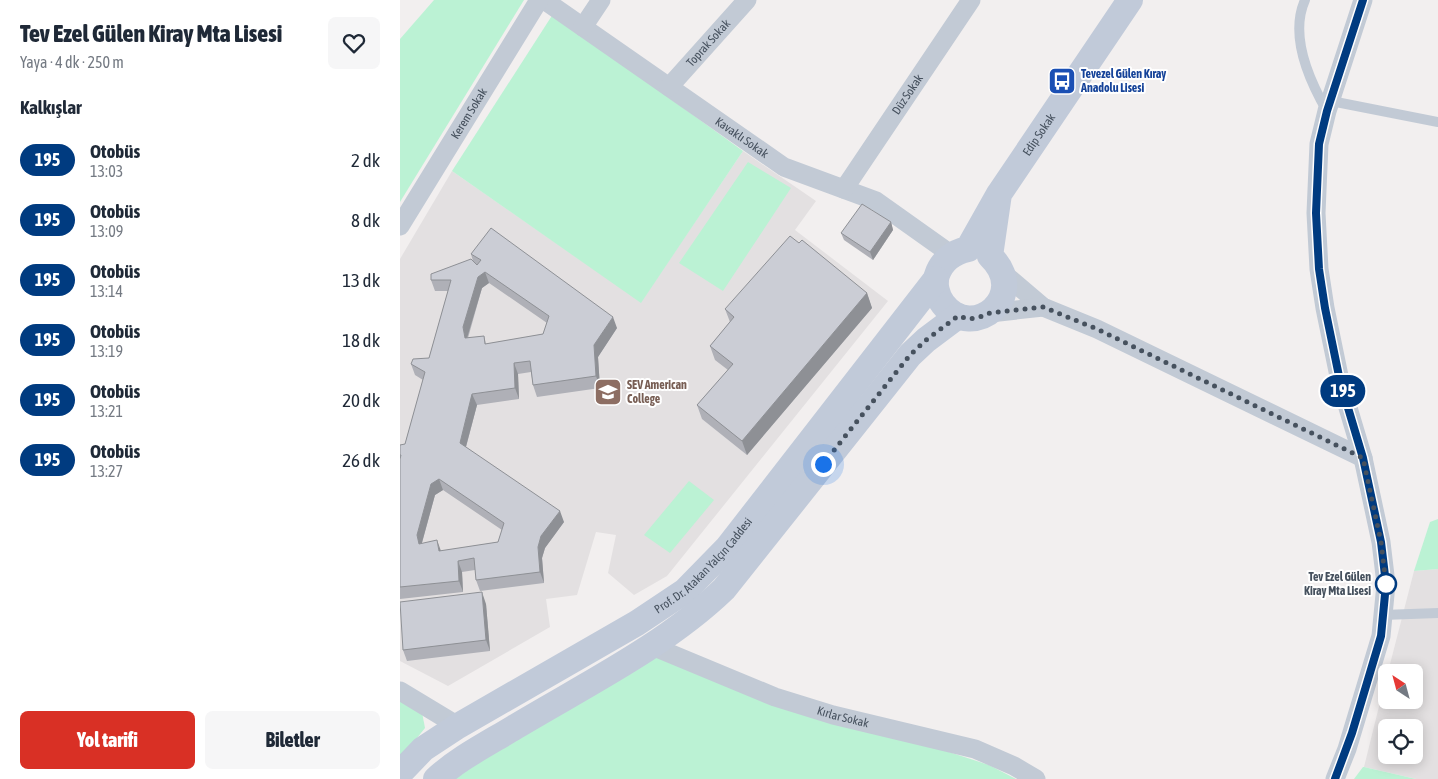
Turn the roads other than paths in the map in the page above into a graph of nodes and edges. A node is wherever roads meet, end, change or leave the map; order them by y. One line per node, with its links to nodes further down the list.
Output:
1 (539, 0): 14 (street, Kerem Sokak)
2 (544, 0): 9 (street, Kavaklı Sokak)
3 (601, 0): 9 (street)
4 (747, 0): 10 (street, Toprak Sokak)
5 (971, 0): 13 (street, Düz Sokak)
6 (1130, 0): 15 (main road, Edip Sokak)
7 (1304, 0): 11 (lane)
8 (1363, 0): 11 (street)
9 (583, 27): 10 (street, Kavaklı Sokak)
10 (669, 87): 13 (street, Kavaklı Sokak)
11 (1329, 106): 12 (lane); 20 (street)
12 (1438, 122)
13 (844, 189): 15 (street, Kavaklı Sokak)
14 (400, 226)
15 (978, 258): 16 (main road); 17 (street, Kavaklı Sokak); 18 (main road)
16 (936, 279): 19 (main road); 25 (main road, Prof. Dr. Atakan Yalçın Caddesi)
17 (1043, 307): 18 (street); 20 (street)
18 (990, 313): 19 (main road)
19 (958, 316): 23 (main road, Prof. Dr. Atakan Yalçın Caddesi)
20 (1363, 458): 22 (street)
21 (1438, 613): 22 (lane)
22 (1383, 615): 29 (street)
23 (652, 646): 27 (main road, Prof. Dr. Atakan Yalçın Caddesi); 28 (street, Kırlar Sokak)
24 (400, 692): 25 (street)
25 (458, 726): 26 (main road, Prof. Dr. Atakan Yalçın Caddesi)
26 (400, 773)
27 (436, 779)
28 (1036, 779)
29 (1335, 779)

